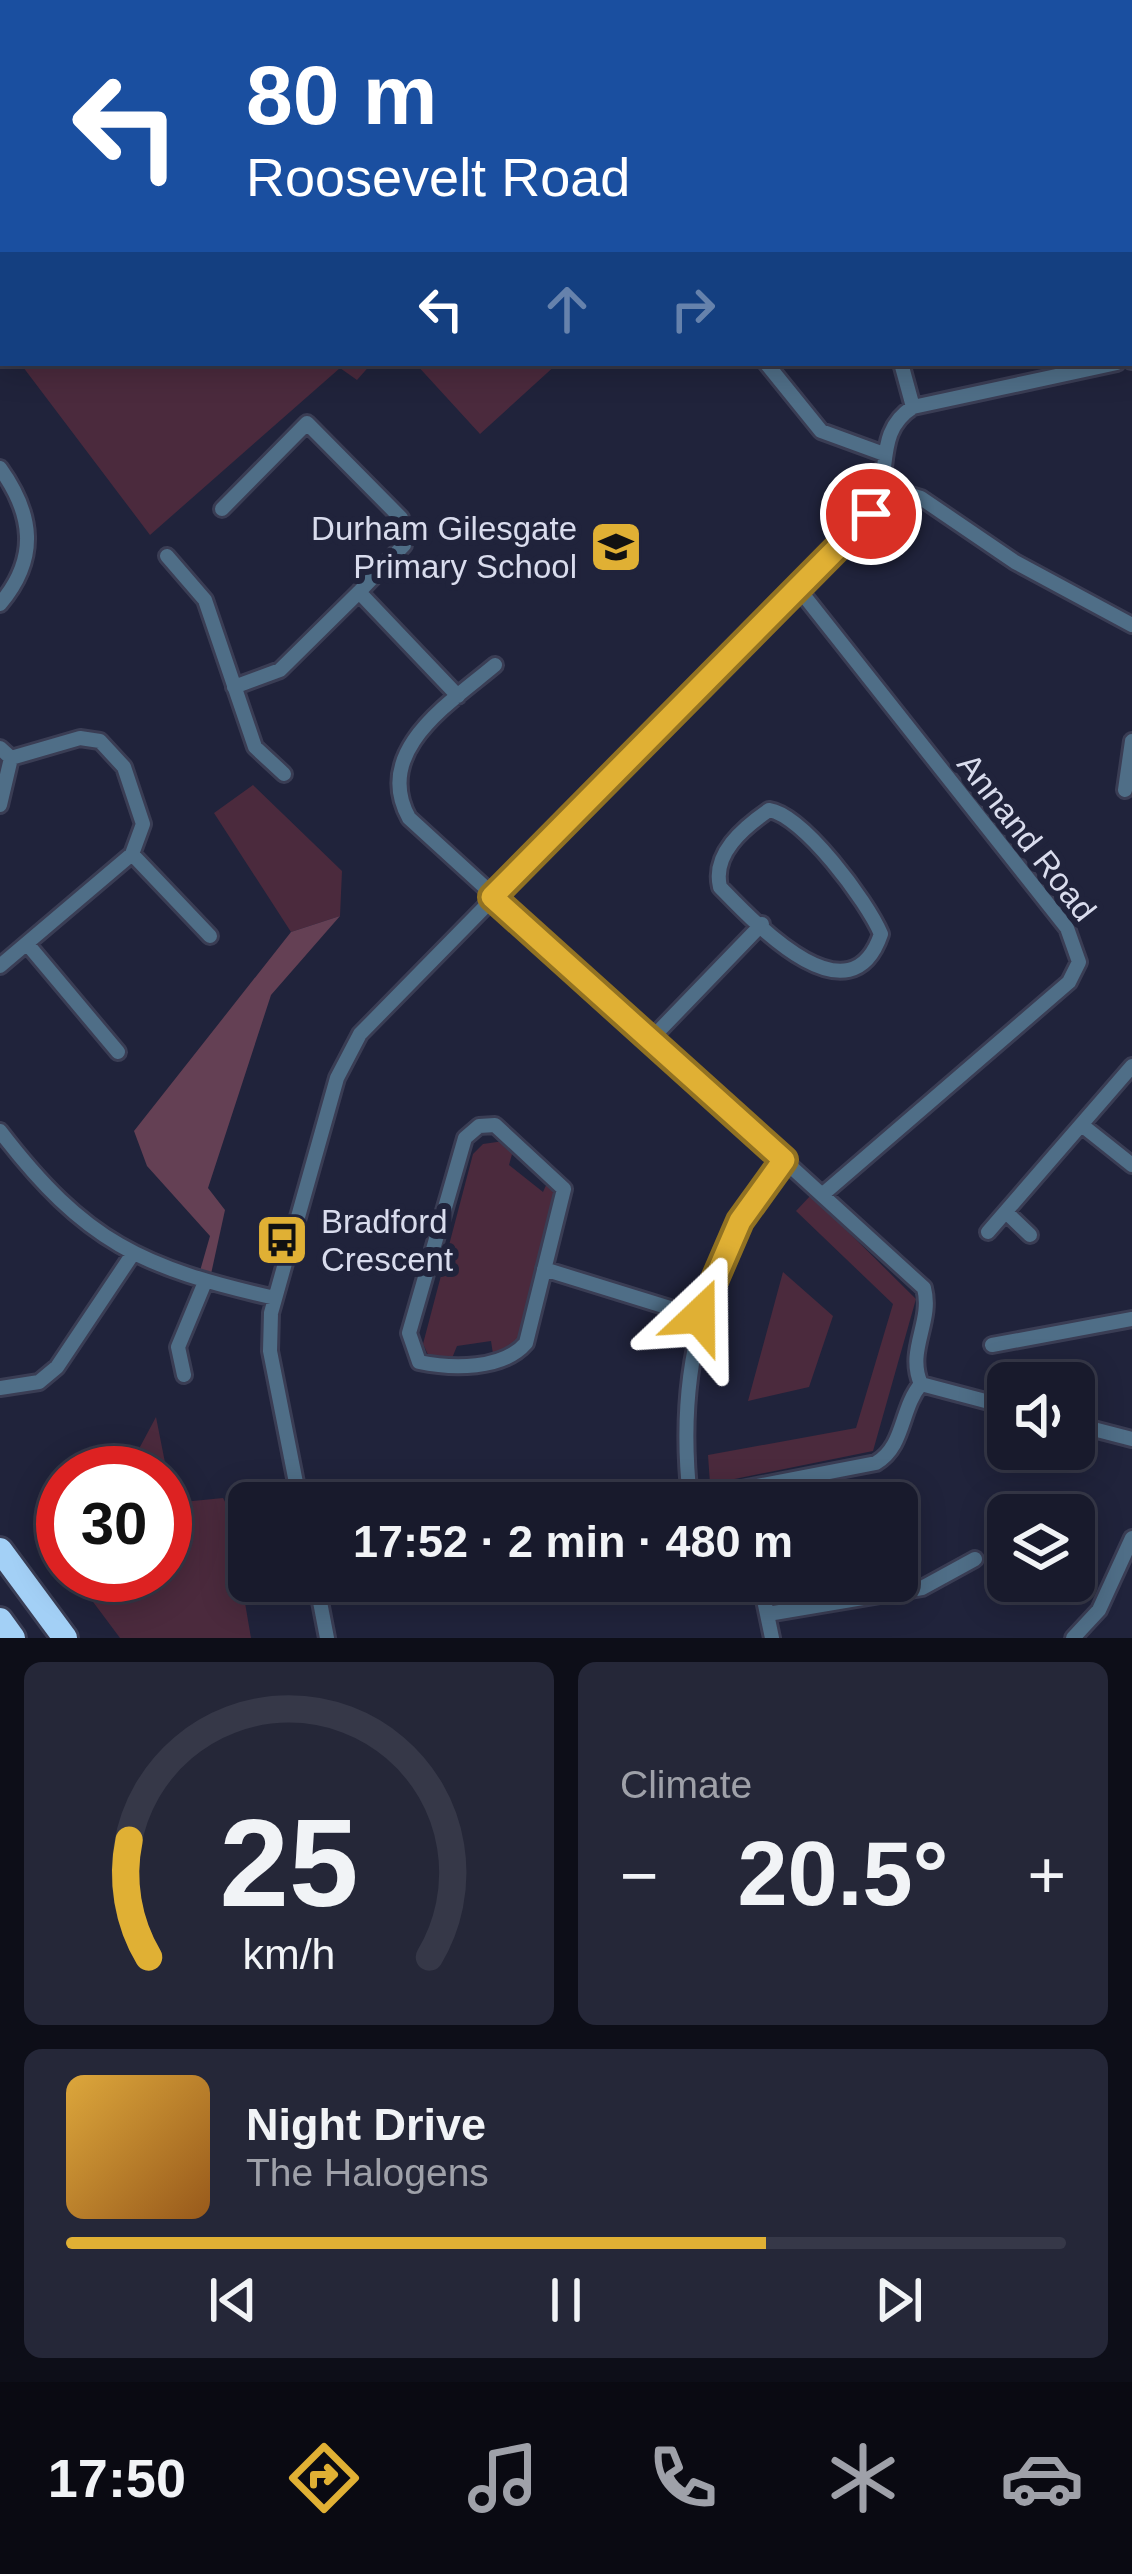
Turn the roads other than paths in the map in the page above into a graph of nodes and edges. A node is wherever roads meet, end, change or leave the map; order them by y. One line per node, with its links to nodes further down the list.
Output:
1 (806, 0): 2 (street)
2 (815, 0)
3 (768, 366): 7 (street)
4 (903, 366): 6 (street)
5 (1100, 366): 6 (street)
6 (913, 407): 7 (street)
7 (884, 454): 9 (street)
8 (0, 468): 14 (street)
9 (884, 487): 12 (street); 15 (street)
10 (222, 509): 13 (street)
11 (166, 556): 17 (street)
12 (798, 588): 25 (street); 38 (street, Annand Road)
13 (359, 592): 17 (street); 18 (street)
14 (0, 604)
15 (1132, 625)
16 (495, 665): 18 (street)
17 (234, 687): 21 (street)
18 (458, 696): 25 (street)
19 (1132, 740): 22 (street)
20 (5, 753): 23 (street); 24 (street)
21 (284, 774)
22 (1125, 790)
23 (0, 805)
24 (132, 854): 27 (street); 28 (street)
25 (492, 897): 30 (street); 45 (street)
26 (762, 924): 26 (street); 30 (street)
27 (210, 936)
28 (29, 946): 29 (street); 31 (street)
29 (0, 966)
30 (653, 1037): 35 (street)
31 (118, 1052)
32 (1132, 1066): 33 (street)
33 (1083, 1126): 36 (street); 39 (street)
34 (0, 1131): 42 (street)
35 (784, 1160): 38 (street); 46 (street)
36 (1131, 1165): 37 (street)
37 (1118, 1180)
38 (822, 1195): 50 (street)
39 (1006, 1212): 40 (street); 41 (street)
40 (988, 1232)
41 (1030, 1235)
42 (132, 1255): 44 (street); 51 (street)
43 (544, 1270): 43 (street); 46 (street)
44 (205, 1282): 45 (street); 49 (street)
45 (275, 1298): 55 (street)
46 (699, 1316): 56 (street)
47 (1132, 1319): 48 (street)
48 (992, 1346)
49 (184, 1375)
50 (921, 1384): 52 (street); 57 (street)
51 (0, 1388)
52 (987, 1401)
53 (1095, 1429): 54 (street)
54 (1132, 1439)
55 (296, 1482)
56 (689, 1482)
57 (800, 1482)
58 (1132, 1538): 69 (street)
59 (0, 1550): 66 (highway)
60 (975, 1559): 63 (street)
61 (320, 1602): 67 (street)
62 (765, 1602): 63 (street)
63 (768, 1614): 68 (street)
64 (0, 1620): 65 (highway)
65 (13, 1638)
66 (65, 1638)
67 (326, 1638)
68 (772, 1638)
69 (1073, 1638)

